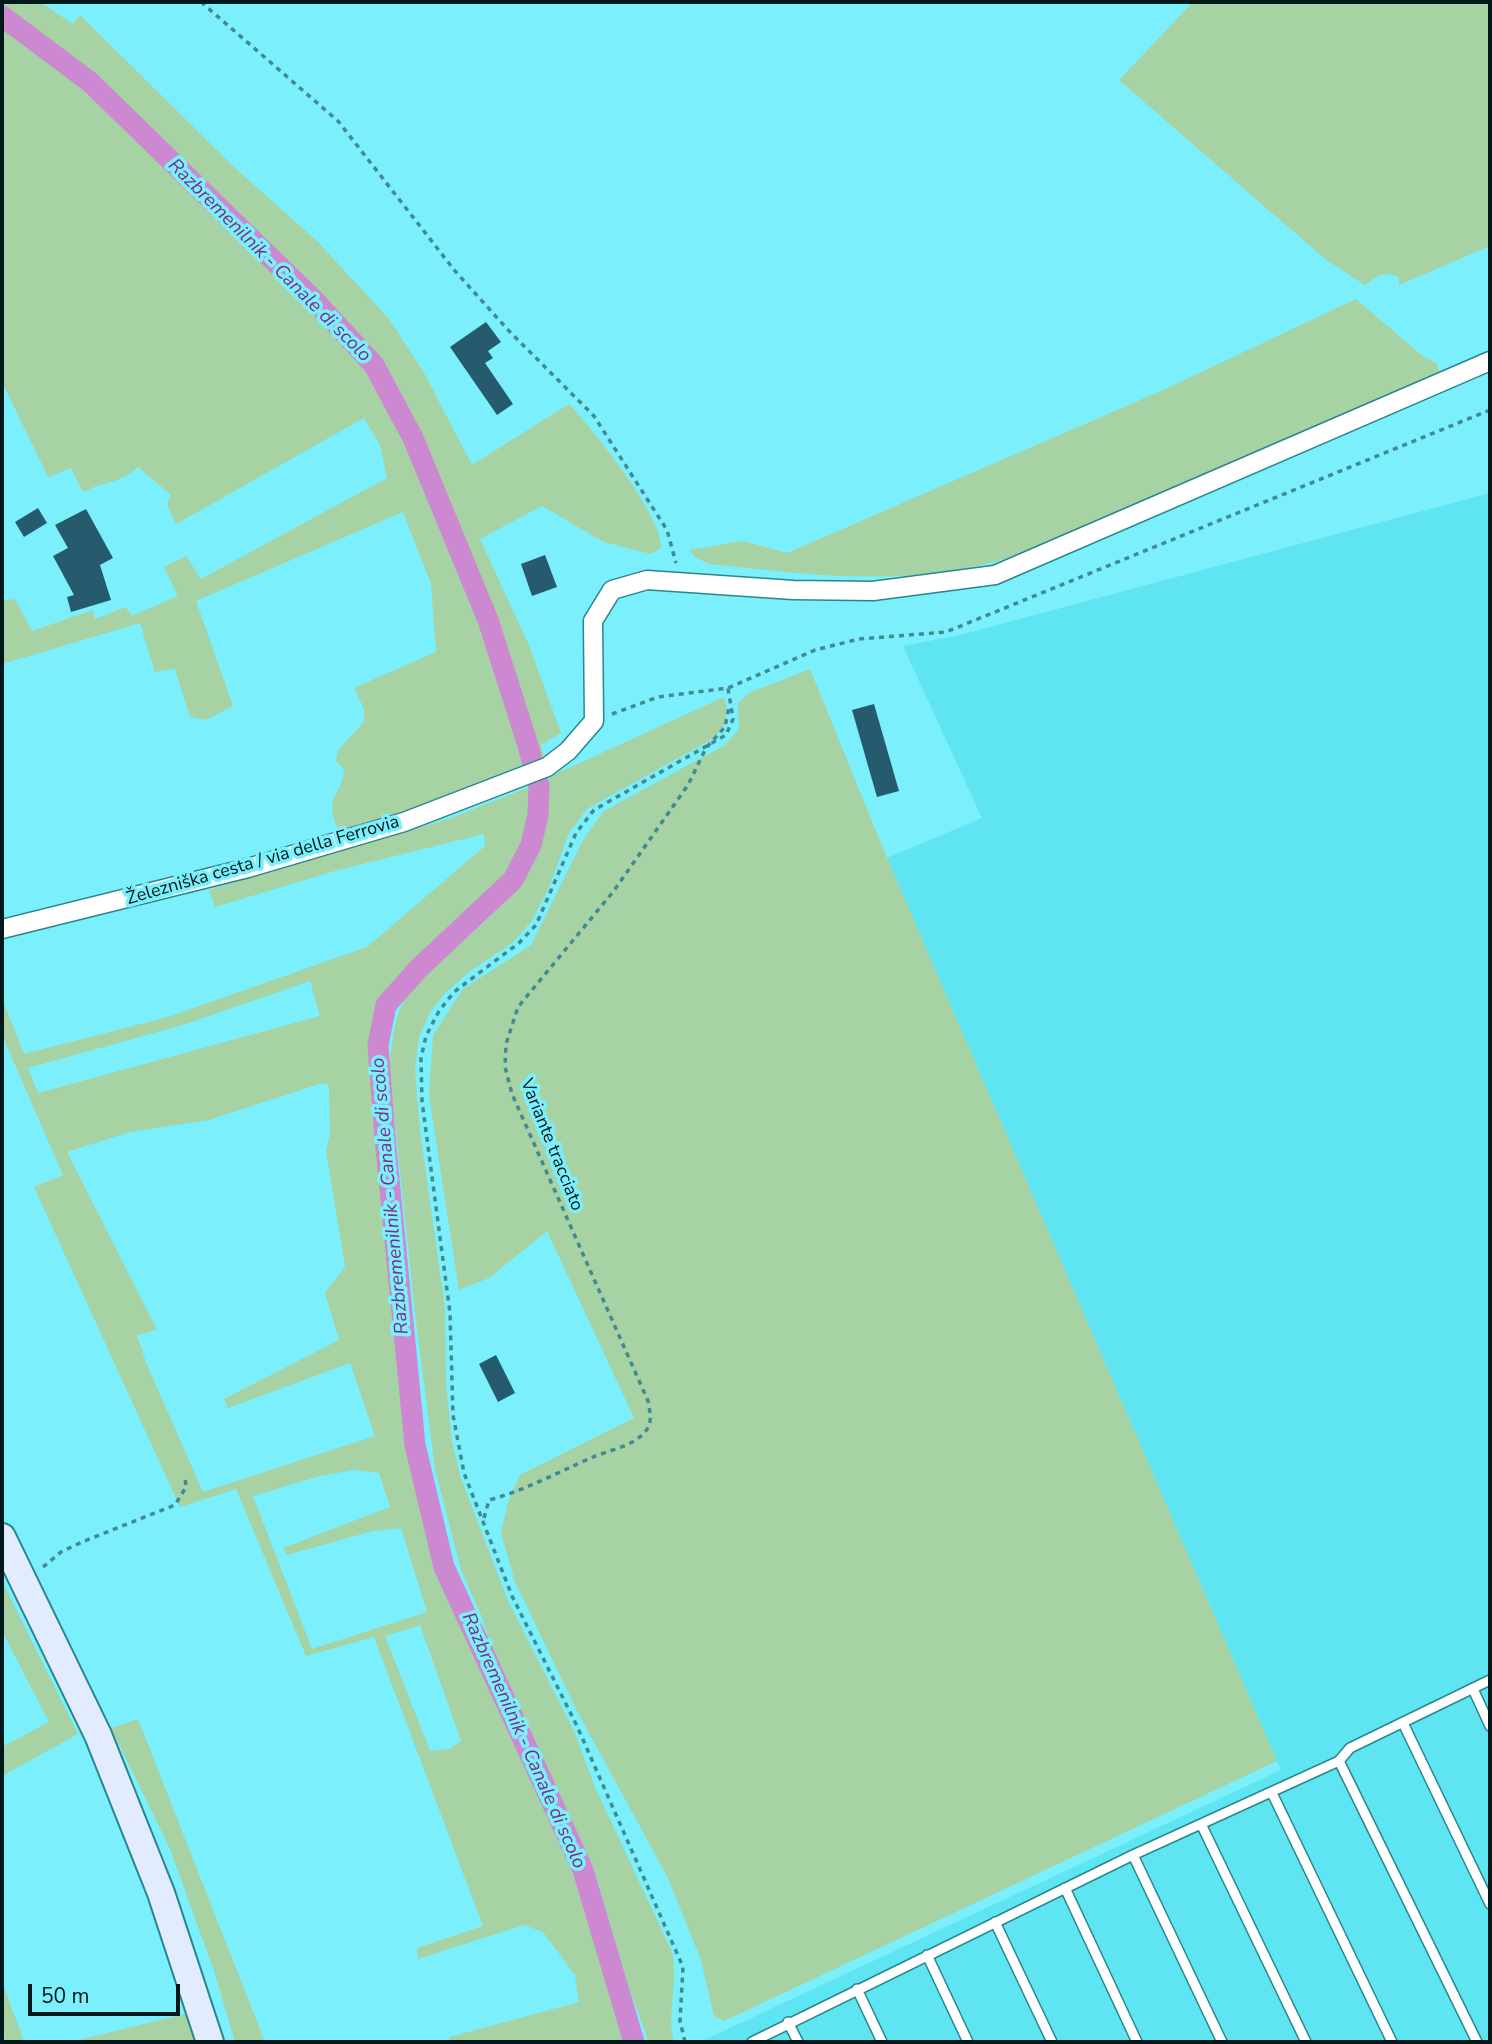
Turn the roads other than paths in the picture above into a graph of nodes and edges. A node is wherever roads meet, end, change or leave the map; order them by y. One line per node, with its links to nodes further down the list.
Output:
1 (1490, 361): 2 (street, Železniška cesta / via della Ferrovia)
2 (2, 929)
3 (2, 1537): 18 (main road)
4 (1490, 1680): 5 (lane)
5 (1473, 1689): 6 (lane); 7 (lane)
6 (1403, 1723): 8 (lane); 13 (lane)
7 (1490, 1726)
8 (1339, 1761): 9 (lane); 28 (lane)
9 (1272, 1793): 10 (lane); 27 (lane)
10 (1202, 1826): 11 (lane); 26 (lane)
11 (1133, 1855): 12 (lane); 25 (lane)
12 (1065, 1888): 14 (lane); 24 (lane)
13 (1490, 1905)
14 (995, 1922): 15 (lane); 23 (lane)
15 (927, 1955): 16 (lane); 22 (lane)
16 (857, 1989): 17 (lane); 21 (lane)
17 (788, 2022): 19 (lane); 20 (lane)
18 (210, 2042)
19 (752, 2042)
20 (798, 2042)
21 (882, 2042)
22 (968, 2042)
23 (1052, 2042)
24 (1137, 2042)
25 (1222, 2042)
26 (1306, 2042)
27 (1392, 2042)
28 (1476, 2042)

